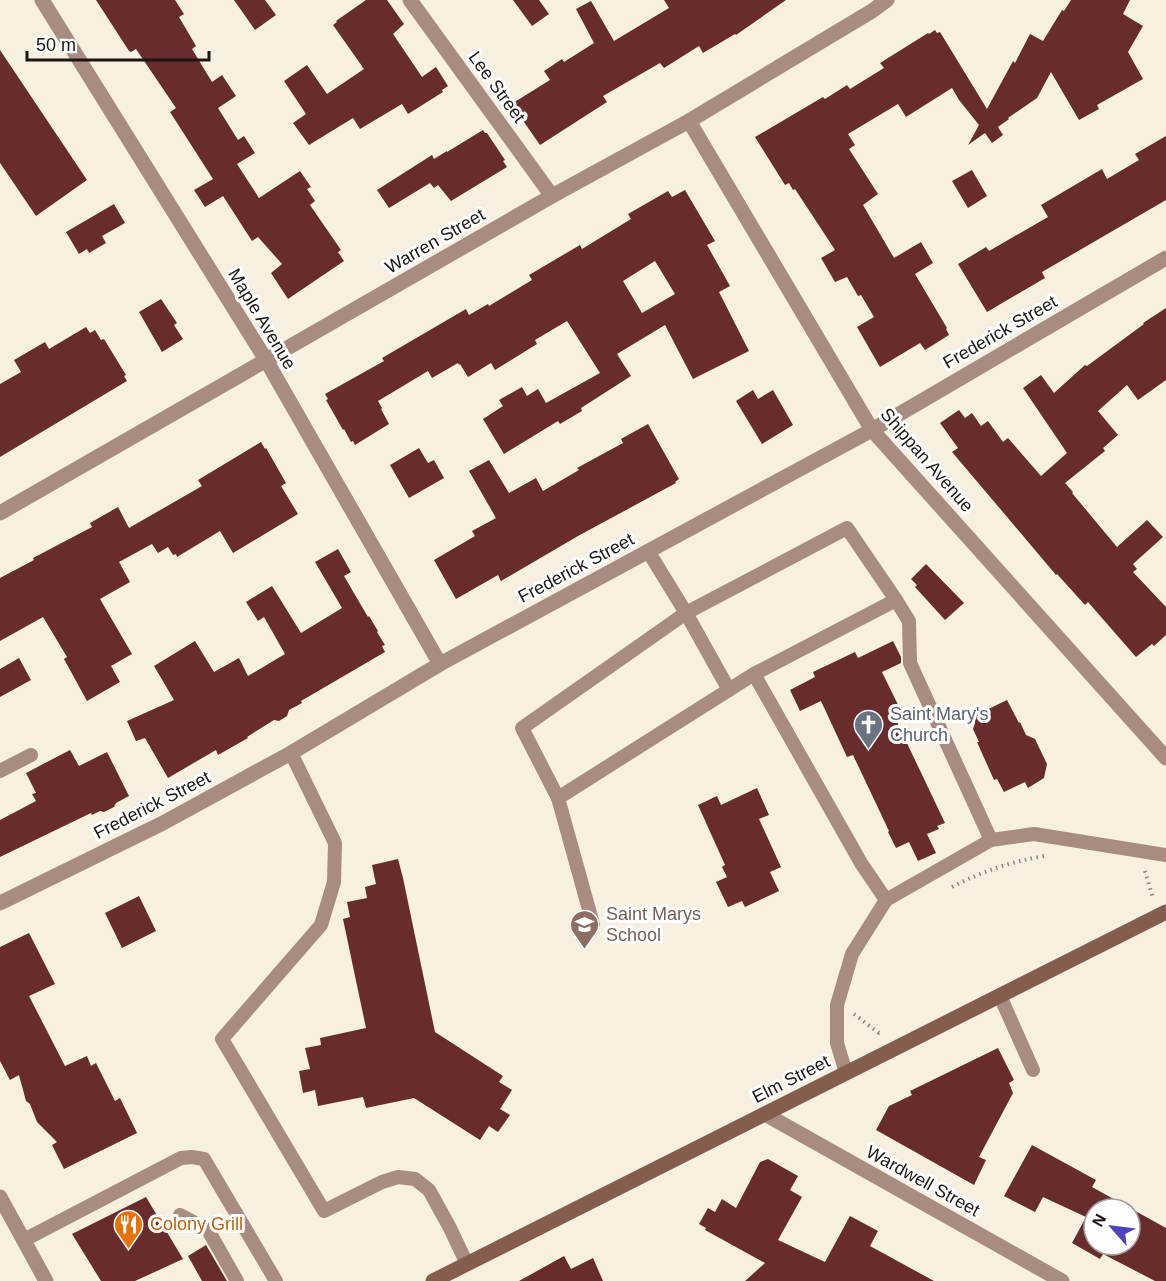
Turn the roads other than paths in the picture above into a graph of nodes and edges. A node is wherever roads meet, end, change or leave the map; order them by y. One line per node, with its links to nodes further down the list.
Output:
1 (42, 0): 7 (street, Maple Avenue)
2 (410, 0): 5 (street, Lee Street)
3 (887, 0): 4 (street, Warren Street)
4 (689, 121): 5 (street, Warren Street); 8 (street, Shippan Avenue)
5 (552, 196): 7 (street, Warren Street)
6 (1166, 258): 8 (street, Frederick Street)
7 (266, 360): 9 (street, Warren Street); 13 (street, Maple Avenue)
8 (872, 430): 10 (street, Frederick Street); 18 (street, Shippan Avenue)
9 (0, 513)
10 (648, 551): 12 (lane); 13 (street, Frederick Street)
11 (896, 600): 12 (lane); 14 (lane); 21 (lane)
12 (686, 613): 15 (lane); 20 (lane)
13 (440, 664): 16 (street, Frederick Street)
14 (754, 674): 15 (lane); 23 (lane)
15 (729, 690): 20 (lane)
16 (291, 753): 24 (street, Frederick Street); 34 (lane)
17 (31, 755): 19 (lane)
18 (1166, 758)
19 (0, 771)
20 (558, 798): 26 (lane)
21 (991, 840): 22 (lane); 23 (lane)
22 (1166, 855)
23 (886, 900): 29 (lane)
24 (0, 903)
25 (1166, 912): 27 (main road, Elm Street)
26 (593, 924)
27 (1000, 996): 28 (lane); 29 (main road, Elm Street)
28 (1034, 1070)
29 (846, 1073): 30 (main road, Elm Street)
30 (765, 1114): 34 (main road, Elm Street); 39 (street, Wardwell Street)
31 (0, 1197): 33 (street)
32 (180, 1215): 37 (lane)
33 (24, 1240): 36 (street); 38 (lane)
34 (467, 1264): 35 (main road, Elm Street)
35 (438, 1280)
36 (46, 1281)
37 (237, 1281)
38 (276, 1281)
39 (1062, 1281)

